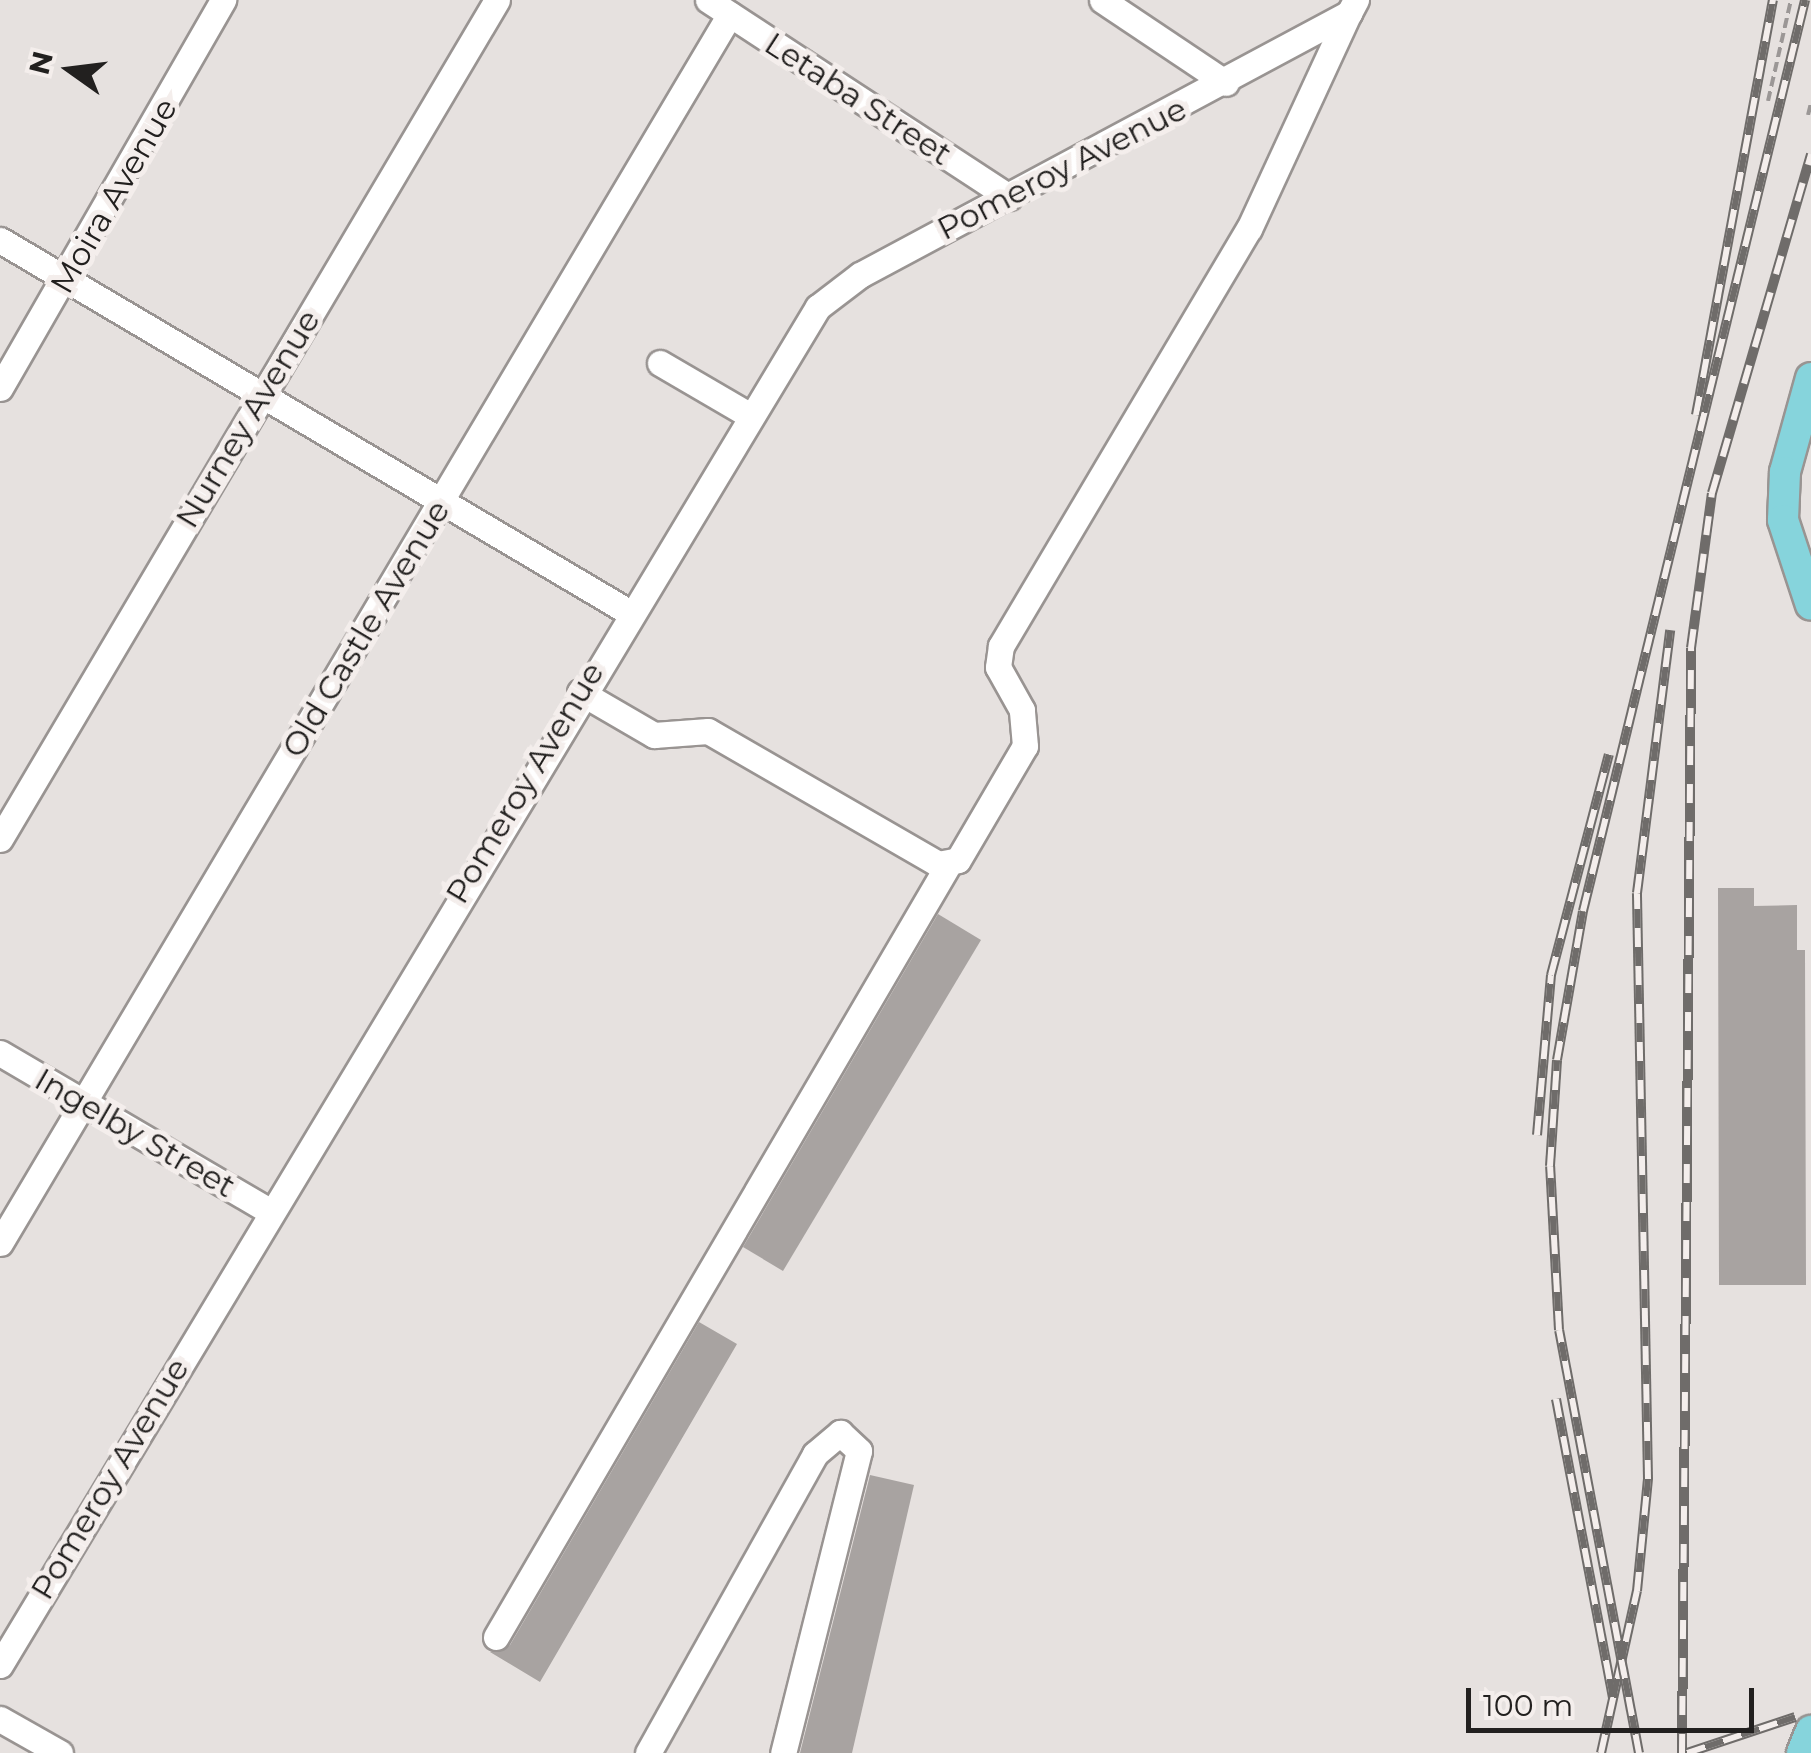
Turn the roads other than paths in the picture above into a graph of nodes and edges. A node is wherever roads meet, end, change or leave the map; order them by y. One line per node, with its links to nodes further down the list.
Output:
1 (223, 0): 10 (street, Moira Avenue)
2 (497, 0): 14 (street, Nurney Avenue)
3 (708, 0): 6 (street, Letaba Street)
4 (1102, 0): 7 (street)
5 (1353, 7): 7 (street, Pomeroy Avenue); 22 (street)
6 (730, 14): 8 (street, Letaba Street); 17 (street, Old Castle Avenue)
7 (1226, 83): 8 (street, Pomeroy Avenue)
8 (1009, 197): 15 (street, Pomeroy Avenue)
9 (0, 240): 10 (street)
10 (66, 278): 13 (street, Moira Avenue); 14 (street)
11 (660, 363): 15 (street)
12 (1811, 378): 16 (main road)
13 (0, 388)
14 (262, 395): 17 (street); 21 (street, Nurney Avenue)
15 (749, 415): 19 (street, Pomeroy Avenue)
16 (1801, 448): 18 (main road)
17 (441, 503): 19 (street); 24 (street, Old Castle Avenue)
18 (1811, 605)
19 (628, 612): 20 (street, Pomeroy Avenue)
20 (580, 692): 22 (street); 25 (street, Pomeroy Avenue)
21 (0, 840)
22 (948, 865): 27 (street)
23 (0, 1053): 24 (street, Ingelby Street)
24 (83, 1103): 25 (street, Ingelby Street); 26 (street, Old Castle Avenue)
25 (271, 1212): 28 (street, Pomeroy Avenue)
26 (0, 1243)
27 (496, 1637)
28 (2, 1654)
29 (0, 1719): 31 (street)
30 (1811, 1731): 34 (main road)
31 (60, 1753)
32 (648, 1753): 33 (street)
33 (783, 1753)
34 (1802, 1753)

